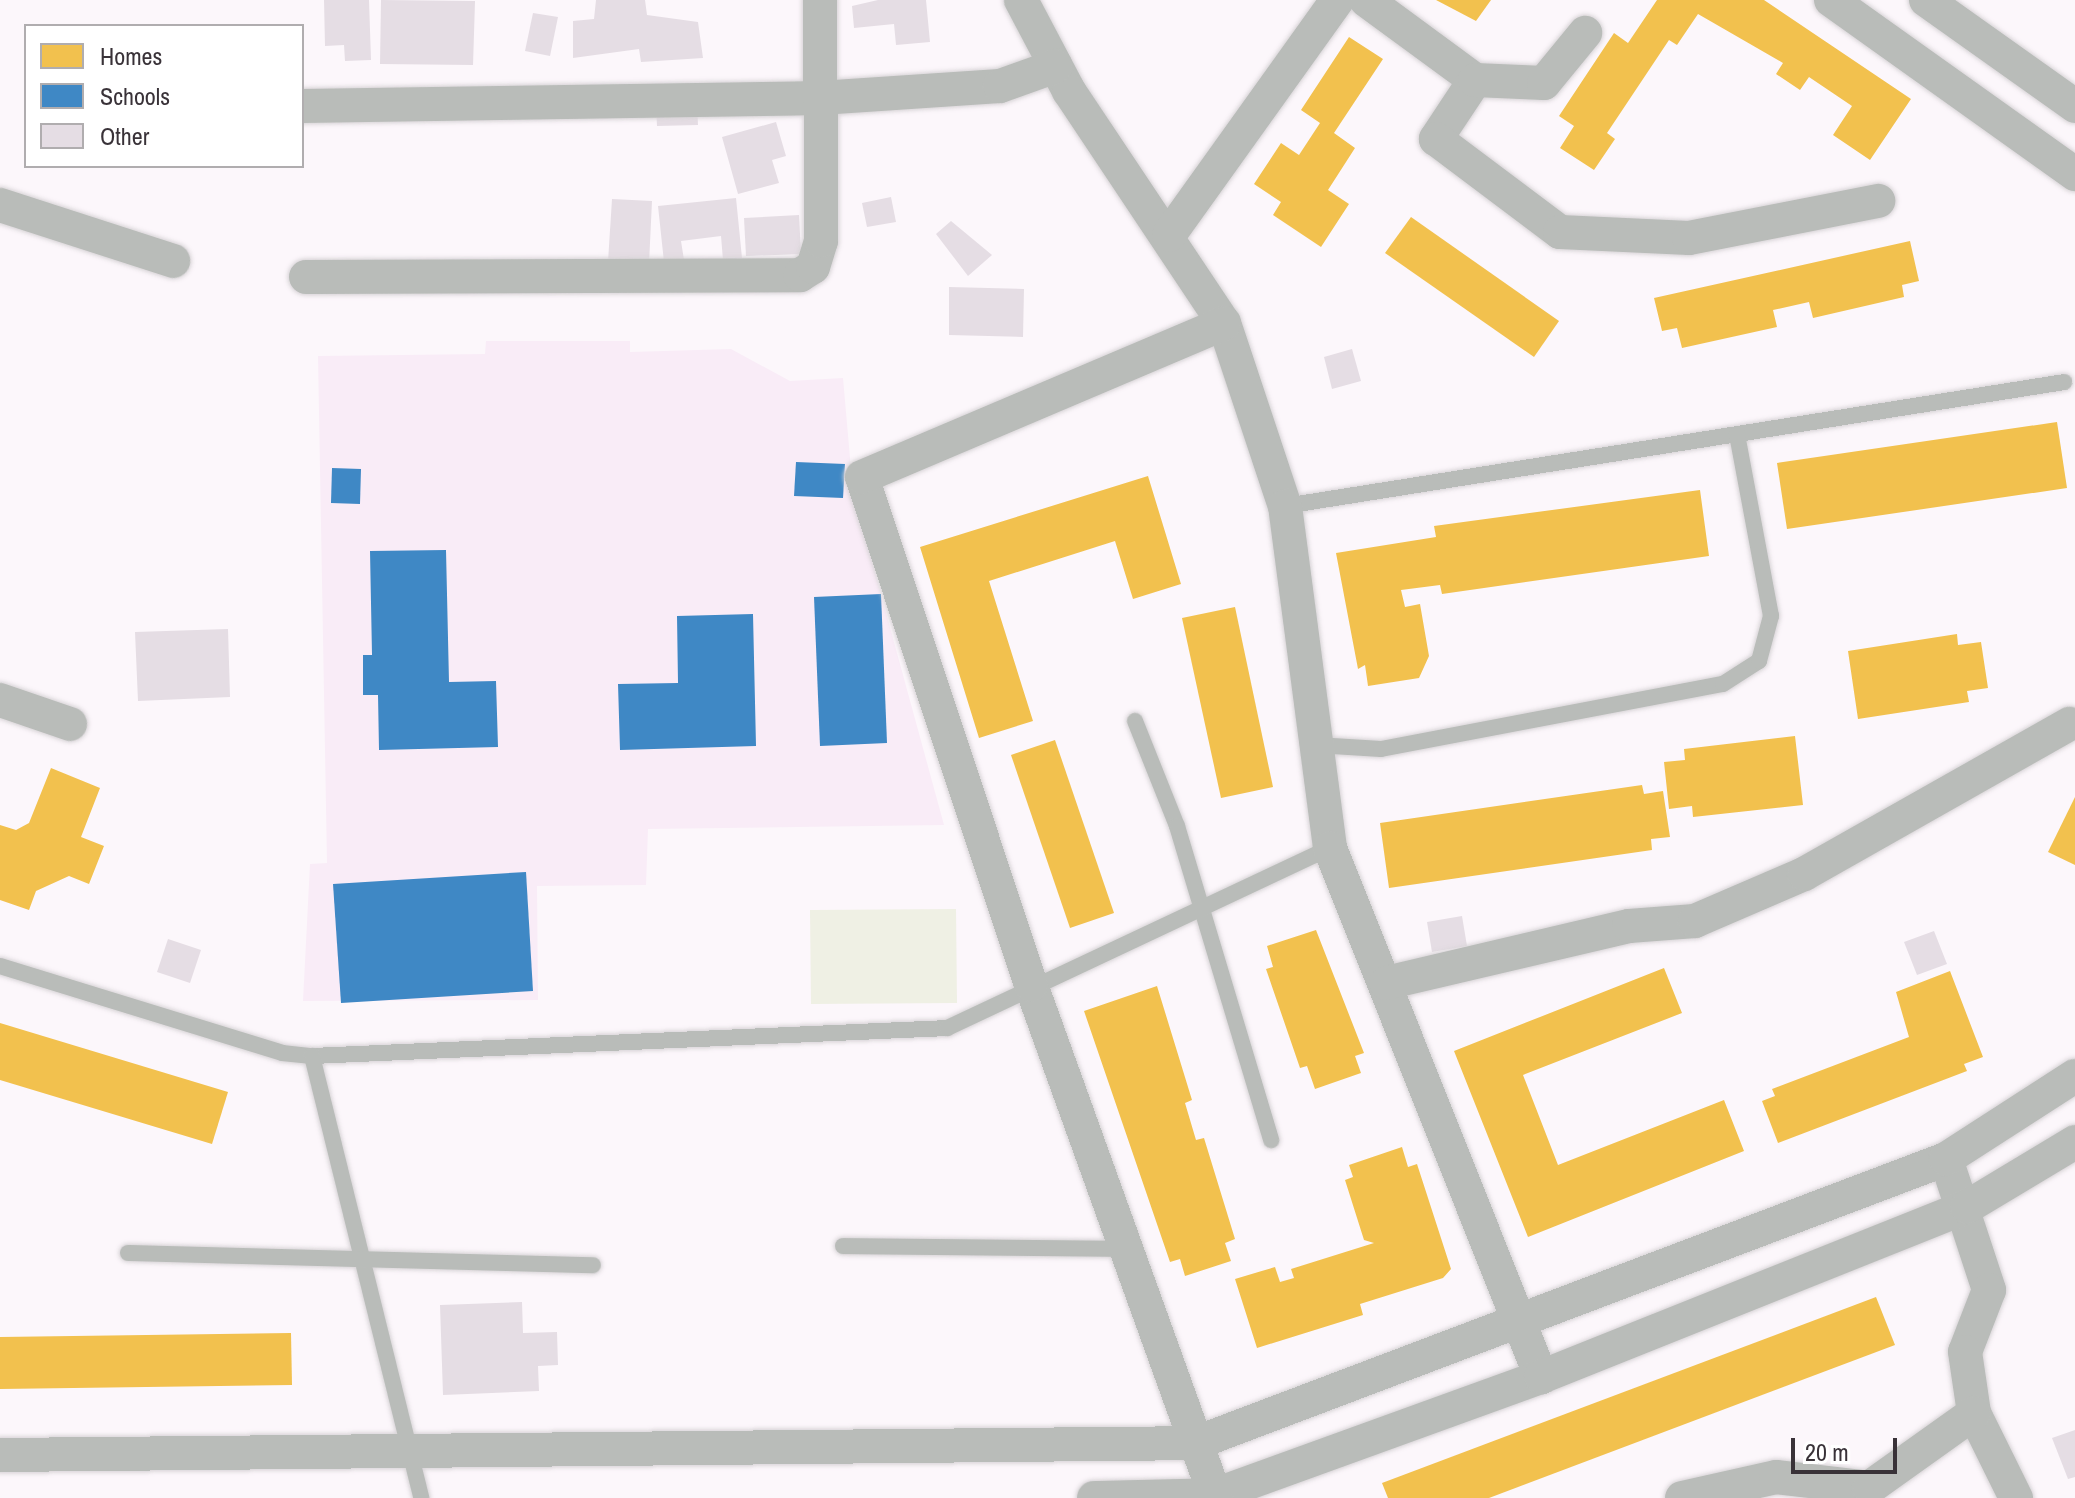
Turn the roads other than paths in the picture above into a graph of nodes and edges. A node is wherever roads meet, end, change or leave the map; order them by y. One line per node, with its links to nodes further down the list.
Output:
1 (820, 0): 10 (street)
2 (1021, 0): 8 (street)
3 (1337, 0): 16 (street)
4 (1366, 0): 9 (street)
5 (1831, 0): 13 (street)
6 (1926, 0): 12 (street)
7 (1585, 33): 9 (street)
8 (1056, 66): 10 (street); 16 (street)
9 (1475, 80): 14 (street)
10 (820, 98): 11 (street); 18 (street)
11 (304, 106)
12 (2075, 106)
13 (2075, 174)
14 (1878, 201)
15 (0, 205): 17 (street)
16 (1169, 235): 19 (street)
17 (173, 261)
18 (306, 277)
19 (1224, 323): 22 (street); 32 (street)
20 (2064, 382): 21 (lane)
21 (1737, 434): 22 (lane); 27 (lane)
22 (1285, 506): 27 (street)
23 (0, 700): 25 (street)
24 (1135, 721): 29 (lane)
25 (70, 724)
26 (2069, 724): 31 (street)
27 (1316, 745): 28 (street)
28 (1330, 848): 29 (lane); 31 (street)
29 (1203, 905): 32 (lane); 35 (lane)
30 (0, 966): 33 (lane)
31 (1386, 983): 44 (street)
32 (1031, 985): 33 (lane); 40 (street)
33 (312, 1056): 42 (lane)
34 (2075, 1076): 37 (street)
35 (1271, 1140)
36 (2075, 1142): 38 (street)
37 (1946, 1159): 38 (street); 44 (street)
38 (1967, 1207): 45 (street); 46 (street)
39 (843, 1246): 40 (lane)
40 (1126, 1249): 47 (street)
41 (128, 1253): 42 (lane)
42 (363, 1257): 43 (lane); 49 (lane)
43 (593, 1265)
44 (1520, 1326): 45 (street); 47 (street)
45 (1541, 1377): 50 (street)
46 (1974, 1413): 53 (street); 54 (street)
47 (1196, 1443): 49 (street); 50 (street)
48 (0, 1455): 49 (street)
49 (413, 1455): 51 (lane)
50 (1216, 1496): 52 (street)
51 (421, 1498)
52 (1094, 1498)
53 (1682, 1498)
54 (2016, 1498)

